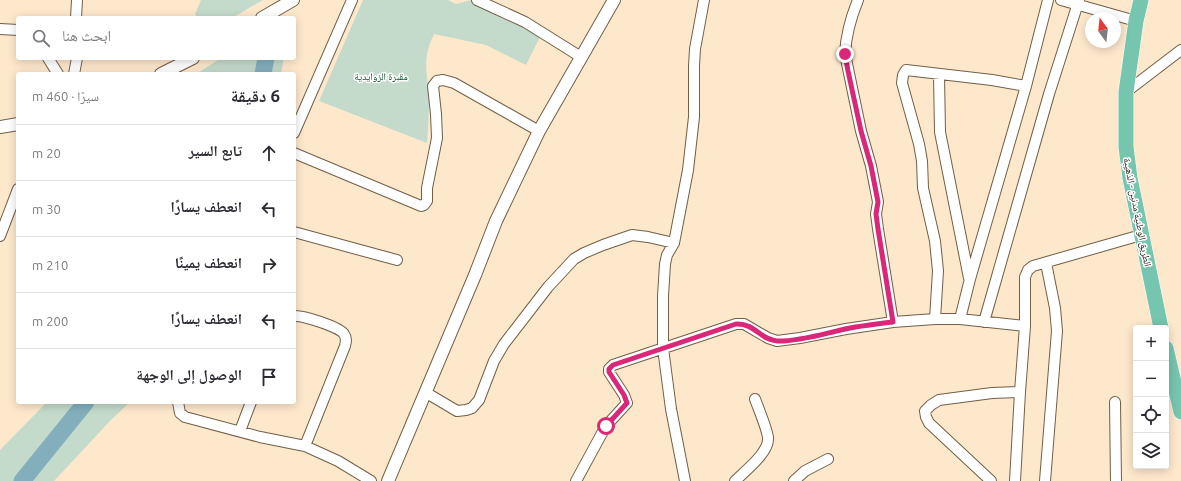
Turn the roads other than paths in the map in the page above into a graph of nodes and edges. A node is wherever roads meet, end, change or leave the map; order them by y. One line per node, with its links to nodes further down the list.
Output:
1 (78, 0): 12 (street)
2 (293, 0): 13 (street)
3 (352, 0): 30 (street)
4 (477, 0): 18 (street)
5 (614, 0): 18 (street)
6 (704, 0): 37 (street)
7 (858, 0): 44 (street)
8 (1048, 0): 26 (street)
9 (1062, 0): 11 (street)
10 (1141, 0): 14 (main road, الطريق الوطنية مدنين - الذهيبة)
11 (1079, 2): 14 (street); 45 (street)
12 (76, 16)
13 (265, 16)
14 (1136, 21): 27 (main road, الطريق الوطنية مدنين - الذهيبة)
15 (0, 29): 16 (street)
16 (16, 30)
17 (1181, 50): 27 (street)
18 (582, 57): 31 (street)
19 (49, 60): 22 (street)
20 (77, 60): 23 (street)
21 (188, 60): 24 (street)
22 (57, 72)
23 (74, 72)
24 (165, 72)
25 (939, 75): 26 (street); 40 (street); 42 (street)
26 (1026, 86): 40 (street)
27 (1126, 92): 35 (main road, الطريق الوطنية مدنين - الذهيبة)
28 (16, 124): 29 (street)
29 (0, 127)
30 (296, 128)
31 (539, 131): 32 (street); 50 (street)
32 (296, 154)
33 (16, 194): 36 (street)
34 (296, 233): 38 (street)
35 (1141, 235): 39 (street); 46 (main road, الطريق الوطنية مدنين - الذهيبة)
36 (0, 236)
37 (674, 243): 48 (street); 50 (street)
38 (397, 260)
39 (1046, 263): 47 (street); 68 (street)
40 (970, 279): 43 (street)
41 (296, 316): 58 (street)
42 (935, 318): 43 (street); 44 (street)
43 (960, 319): 45 (street)
44 (893, 322): 48 (street)
45 (984, 322): 47 (street)
46 (1160, 325)
47 (1024, 326): 51 (street)
48 (663, 348): 62 (street); 63 (street)
49 (1169, 361): 56 (main road)
50 (425, 392): 61 (street)
51 (1020, 392): 66 (street); 67 (street)
52 (755, 399): 64 (street)
53 (1115, 402): 69 (street)
54 (178, 404): 57 (street)
55 (251, 404): 57 (street)
56 (1181, 412)
57 (240, 431): 58 (street)
58 (305, 446): 60 (street)
59 (828, 459): 65 (street)
60 (371, 481)
61 (388, 481)
62 (576, 481)
63 (685, 481)
64 (735, 481)
65 (794, 481)
66 (991, 481)
67 (1015, 481)
68 (1045, 481)
69 (1116, 481)

